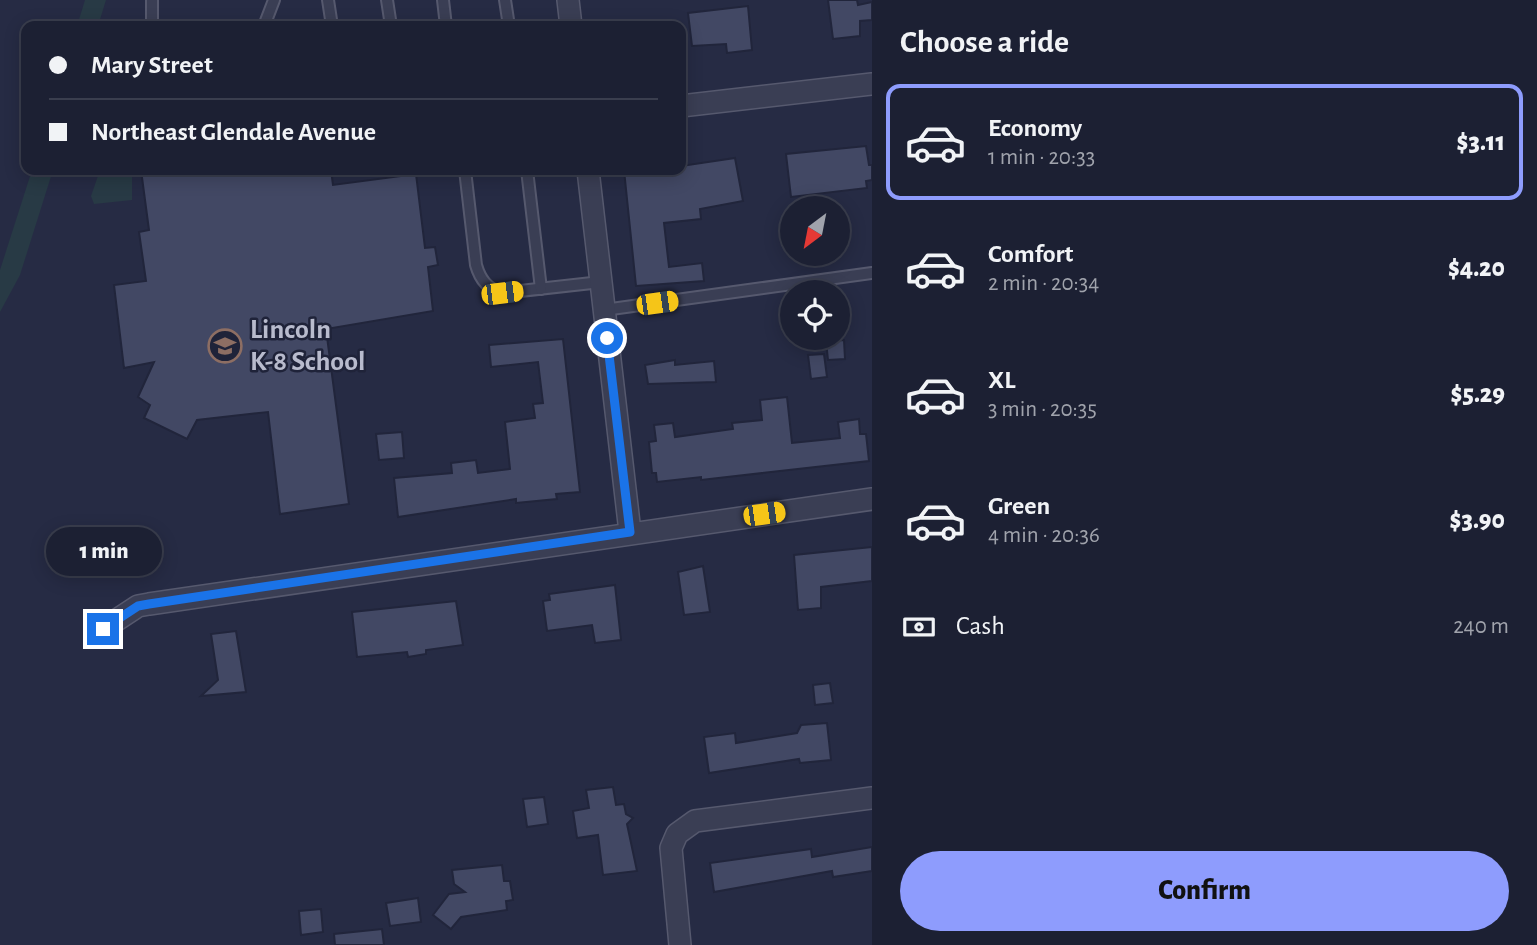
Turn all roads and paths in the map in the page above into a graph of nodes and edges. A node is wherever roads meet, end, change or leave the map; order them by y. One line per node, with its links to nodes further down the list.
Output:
1 (152, 0): 8 (lane)
2 (274, 0): 9 (lane)
3 (328, 0): 10 (lane)
4 (387, 0): 11 (lane)
5 (443, 0): 12 (lane)
6 (505, 0): 13 (lane)
7 (568, 0): 14 (street)
8 (152, 21)
9 (266, 21)
10 (331, 21)
11 (390, 21)
12 (445, 21)
13 (508, 21)
14 (570, 21)
15 (872, 84): 16 (street)
16 (686, 105)
17 (466, 175): 22 (lane)
18 (528, 175): 22 (lane)
19 (589, 175): 21 (street)
20 (872, 273): 23 (lane)
21 (601, 282): 22 (lane); 23 (street)
22 (541, 289)
23 (604, 310): 25 (street)
24 (872, 499): 25 (street)
25 (630, 532): 26 (street)
26 (103, 629)
27 (872, 798): 28 (street)
28 (680, 945)

